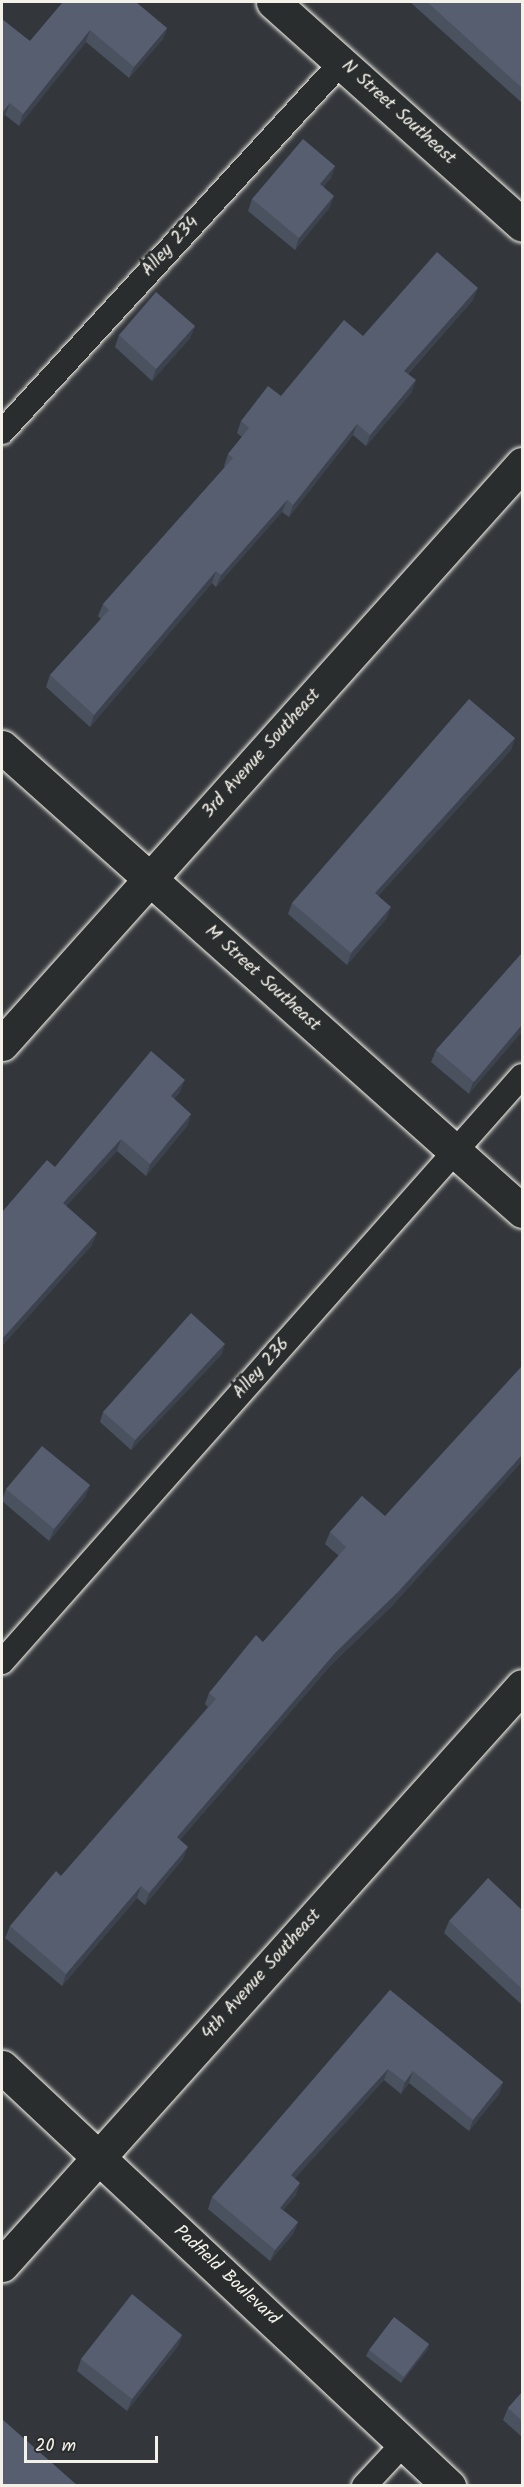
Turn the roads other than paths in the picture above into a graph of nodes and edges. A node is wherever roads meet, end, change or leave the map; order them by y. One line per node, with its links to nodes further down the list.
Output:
1 (273, 2): 2 (street, N Street Southeast)
2 (341, 63): 3 (street, N Street Southeast); 4 (lane, Alley 234)
3 (522, 225)
4 (2, 432)
5 (522, 464): 7 (street, 3rd Avenue Southeast)
6 (2, 747): 7 (street, M Street Southeast)
7 (150, 880): 8 (street, 3rd Avenue Southeast); 10 (street, M Street Southeast)
8 (2, 1044)
9 (522, 1076): 10 (lane, Alley 236)
10 (455, 1151): 11 (street, M Street Southeast); 12 (lane, Alley 236)
11 (522, 1211)
12 (2, 1662)
13 (522, 1686): 15 (street, 4th Avenue Southeast)
14 (2, 2067): 15 (street, Padfield Boulevard)
15 (99, 2157): 16 (street, 4th Avenue Southeast); 17 (street, Padfield Boulevard)
16 (2, 2265)
17 (404, 2443): 18 (lane); 19 (street, Padfield Boulevard)
18 (364, 2486)
19 (449, 2486)

